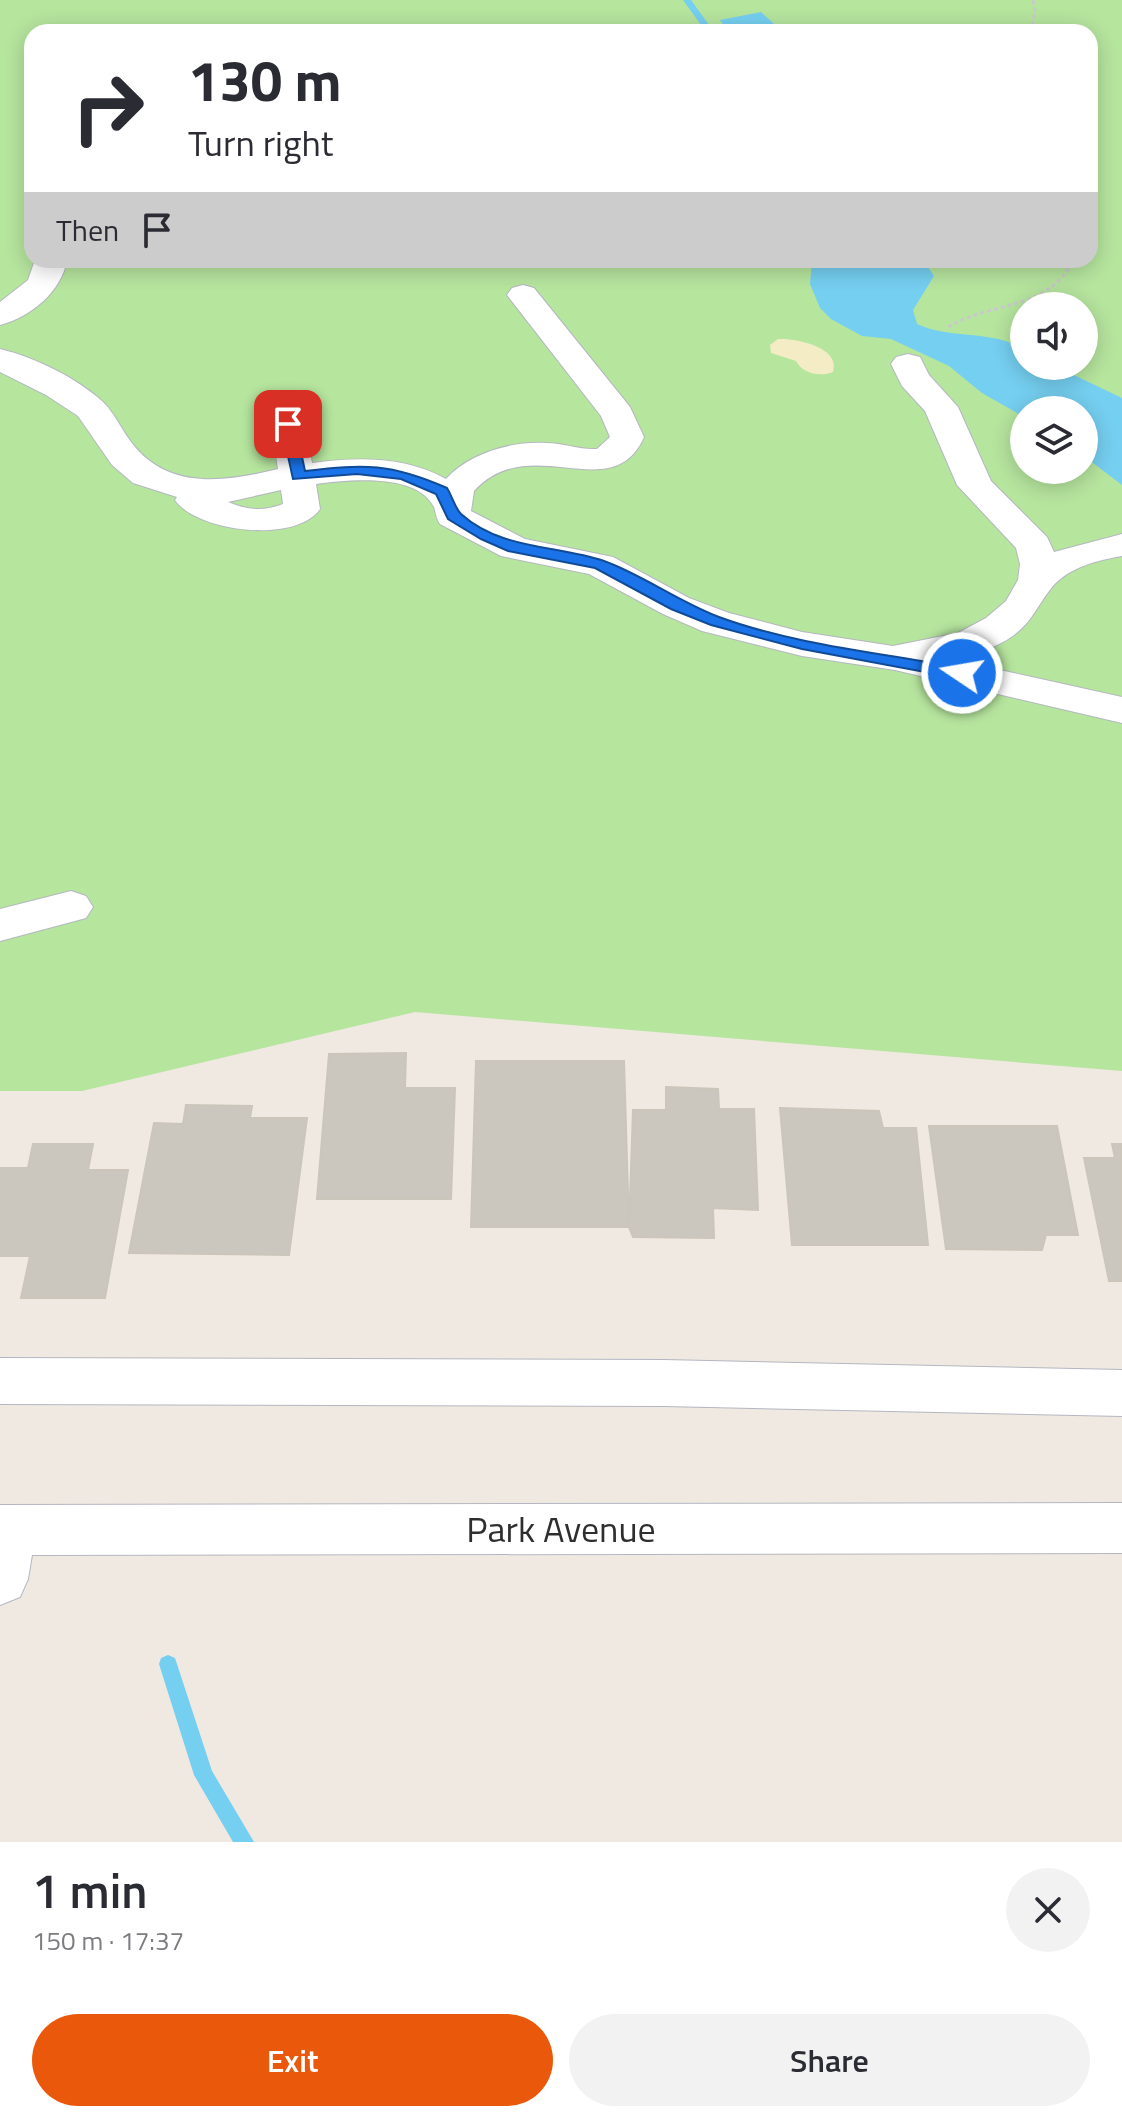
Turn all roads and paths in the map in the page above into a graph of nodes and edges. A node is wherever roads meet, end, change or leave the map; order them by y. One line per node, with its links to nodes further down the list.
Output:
1 (1033, 0): 2 (path)
2 (1033, 24)
3 (48, 268): 6 (street)
4 (1071, 268): 7 (path)
5 (523, 295): 12 (street)
6 (0, 315)
7 (948, 327)
8 (0, 359): 11 (street)
9 (908, 364): 14 (street)
10 (288, 424): 11 (street)
11 (298, 476): 12 (street)
12 (449, 502): 15 (street)
13 (1122, 545): 14 (street)
14 (1035, 562): 15 (street)
15 (873, 657): 16 (street)
16 (1122, 710)
17 (71, 907): 18 (street)
18 (0, 925)
19 (0, 1381): 20 (street)
20 (1122, 1393)
21 (1122, 1528): 22 (street, Park Avenue)
22 (3, 1546)

